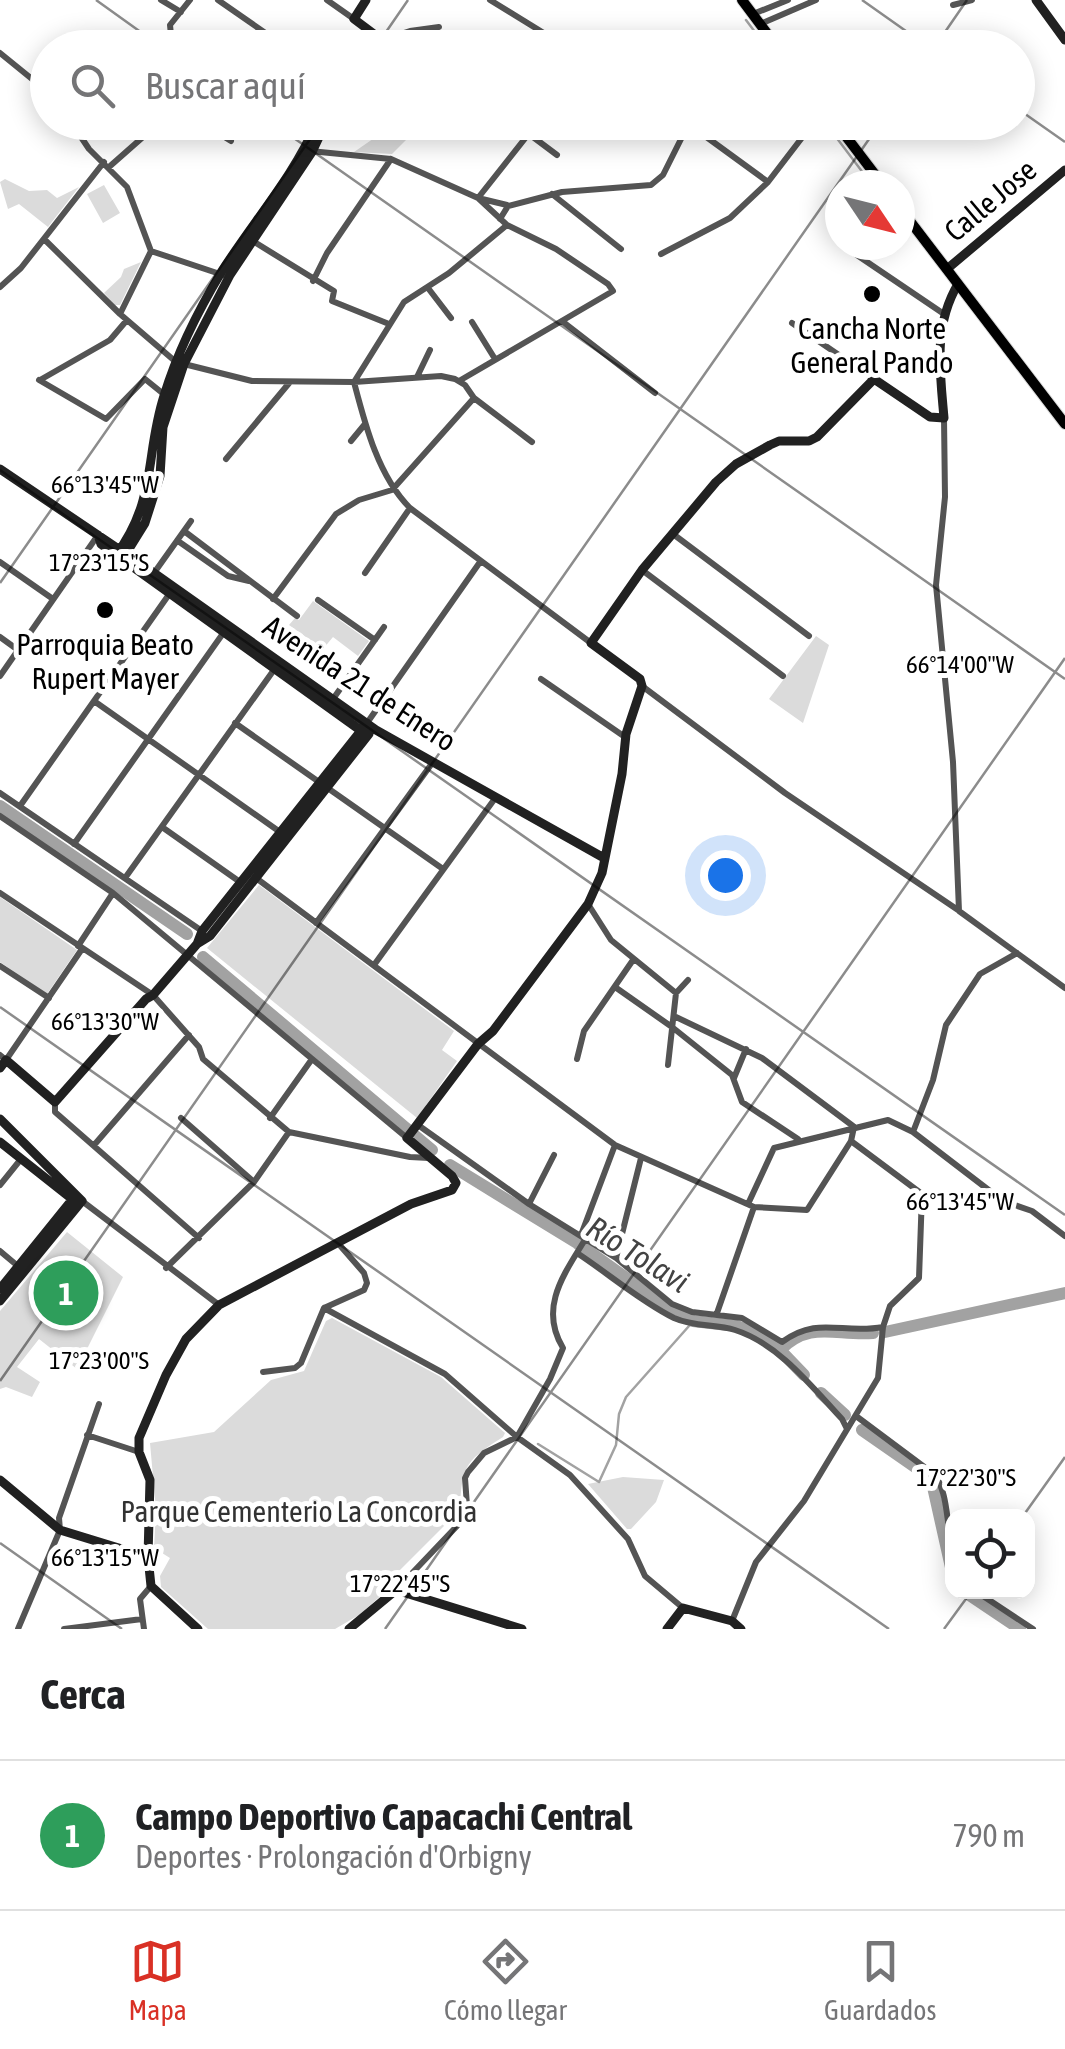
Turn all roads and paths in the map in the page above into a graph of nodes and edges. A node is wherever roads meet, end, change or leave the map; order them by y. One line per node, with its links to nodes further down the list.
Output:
1 (161, 0): 13 (street)
2 (190, 0): 13 (street)
3 (218, 0): 18 (street)
4 (327, 0): 14 (street)
5 (366, 0): 14 (main road)
6 (490, 0): 21 (street)
7 (742, 0): 15 (main road)
8 (788, 0): 15 (street)
9 (816, 0): 15 (street)
10 (972, 0): 12 (street)
11 (1036, 0): 23 (main road)
12 (954, 5)
13 (181, 12): 17 (street)
14 (354, 19): 19 (main road)
15 (756, 19): 22 (main road)
16 (438, 27): 20 (street)
17 (171, 30)
18 (261, 30)
19 (365, 30)
20 (423, 30)
21 (539, 30)
22 (764, 30)
23 (1065, 40)
24 (0, 53): 25 (street)
25 (30, 77)
26 (86, 140): 38 (street)
27 (137, 140): 38 (street)
28 (314, 140): 35 (main road)
29 (524, 140): 43 (street)
30 (537, 140): 36 (street)
31 (677, 140): 42 (street)
32 (710, 140): 41 (street)
33 (800, 140): 41 (street)
34 (849, 140): 39 (main road)
35 (309, 150): 37 (street); 47 (main road)
36 (557, 155)
37 (391, 158): 43 (street); 55 (street)
38 (106, 165): 48 (street); 50 (street)
39 (872, 170)
40 (1065, 170): 53 (main road, Calle Jose)
41 (768, 182): 51 (street)
42 (552, 194): 44 (street); 49 (street)
43 (478, 198): 44 (street); 45 (street)
44 (508, 206): 45 (street)
45 (504, 222): 58 (street); 62 (street)
46 (915, 228): 53 (main road)
47 (250, 238): 54 (main road); 55 (street)
48 (44, 239): 57 (street); 60 (street)
49 (621, 248)
50 (151, 252): 54 (street); 60 (street)
51 (661, 254)
52 (865, 260): 59 (street)
53 (946, 268): 56 (main road)
54 (225, 276): 68 (main road)
55 (313, 281): 65 (street)
56 (958, 284): 59 (main road); 79 (main road)
57 (0, 287)
58 (428, 288): 61 (street); 65 (street)
59 (944, 314): 77 (main road)
60 (124, 317): 68 (street); 75 (street)
61 (451, 318)
62 (562, 321): 67 (street); 74 (street)
63 (472, 322): 67 (street)
64 (792, 323): 70 (street)
65 (388, 324): 73 (street)
66 (430, 350): 69 (street)
67 (495, 360): 72 (street)
68 (180, 363): 71 (street); 75 (main road)
69 (417, 378): 72 (street); 73 (street)
70 (874, 379): 77 (main road); 88 (main road)
71 (291, 380): 73 (street); 82 (street)
72 (459, 381): 76 (street)
73 (354, 382): 78 (street)
74 (655, 394)
75 (168, 397): 91 (main road)
76 (474, 398): 81 (street); 84 (street)
77 (944, 418): 140 (street)
78 (365, 424): 80 (street); 84 (street)
79 (1065, 424)
80 (351, 442)
81 (532, 442)
82 (226, 459)
83 (0, 469): 89 (main road, Avenida 21 de Enero)
84 (392, 490): 85 (street); 100 (street)
85 (410, 508): 93 (street); 95 (street)
86 (192, 521): 87 (street)
87 (184, 532): 90 (street); 97 (street)
88 (673, 534): 94 (main road); 105 (street)
89 (98, 535): 91 (main road, Avenida 21 de Enero); 99 (street)
90 (178, 541): 96 (street); 97 (street)
91 (121, 555): 96 (main road, Avenida 21 de Enero)
92 (0, 562): 99 (street)
93 (480, 562): 108 (street); 118 (street)
94 (642, 570): 108 (main road); 112 (street)
95 (365, 573)
96 (152, 576): 98 (main road, Avenida 21 de Enero)
97 (249, 581): 100 (street)
98 (172, 591): 104 (main road, Avenida 21 de Enero); 116 (street)
99 (54, 598): 109 (street)
100 (273, 599): 102 (street)
101 (318, 600): 107 (street)
102 (298, 616)
103 (384, 627): 107 (street)
104 (225, 630): 110 (main road, Avenida 21 de Enero); 120 (street)
105 (810, 636)
106 (0, 637): 109 (street)
107 (375, 640): 115 (street)
108 (591, 643): 114 (main road)
109 (18, 650): 111 (street)
110 (277, 665): 115 (main road, Avenida 21 de Enero); 117 (street); 118 (main road, Avenida 21 de Enero)
111 (0, 676)
112 (783, 676)
113 (541, 680): 119 (street)
114 (642, 686): 119 (main road); 140 (street)
115 (333, 700): 118 (main road, Avenida 21 de Enero)
116 (94, 701): 120 (street); 126 (street)
117 (236, 723): 122 (street); 123 (street)
118 (367, 729): 121 (main road, Avenida 21 de Enero); 123 (main road)
119 (625, 737): 132 (main road)
120 (148, 739): 122 (street); 131 (street)
121 (432, 762): 125 (main road, Avenida 21 de Enero); 129 (street)
122 (198, 775): 128 (street); 130 (street)
123 (324, 785): 129 (street); 130 (main road); 134 (main road)
124 (0, 793): 126 (street)
125 (497, 796): 132 (main road, Avenida 21 de Enero); 133 (street)
126 (20, 806): 131 (street)
127 (0, 816): 138 (street)
128 (162, 827): 135 (street); 136 (street)
129 (386, 828): 133 (street); 141 (street)
130 (281, 833): 134 (main road)
131 (74, 844): 135 (street)
132 (604, 858): 139 (main road)
133 (443, 869): 149 (street)
134 (253, 875): 136 (main road); 141 (street); 143 (main road)
135 (125, 878): 142 (street)
136 (241, 883): 142 (main road)
137 (0, 893): 144 (street)
138 (114, 893): 144 (street); 146 (street)
139 (588, 904): 147 (street); 159 (main road)
140 (960, 911): 145 (street)
141 (316, 923): 149 (street)
142 (202, 932): 143 (main road)
143 (197, 944): 146 (main road)
144 (80, 948): 154 (street); 155 (street)
145 (1017, 953): 152 (street); 173 (street)
146 (188, 956): 154 (main road); 161 (street)
147 (632, 960): 151 (street); 153 (street)
148 (0, 966): 155 (street)
149 (374, 966): 159 (street)
150 (688, 980): 153 (street)
151 (614, 987): 157 (street); 162 (street)
152 (1065, 988)
153 (676, 993): 156 (street)
154 (153, 995): 158 (street); 166 (main road)
155 (49, 998): 163 (street)
156 (676, 1017): 157 (street); 160 (street)
157 (672, 1027): 164 (street); 165 (street)
158 (188, 1035): 168 (street); 179 (street)
159 (478, 1044): 170 (main road); 180 (street)
160 (746, 1048): 165 (street); 171 (street)
161 (312, 1059): 168 (street); 174 (street)
162 (577, 1059)
163 (2, 1061): 166 (main road)
164 (668, 1064)
165 (733, 1079): 176 (street)
166 (55, 1102): 179 (street)
167 (181, 1118): 187 (street)
168 (270, 1118): 172 (street)
169 (0, 1119): 175 (main road)
170 (418, 1126): 174 (main road); 181 (street)
171 (854, 1127): 173 (street); 176 (street); 178 (street)
172 (288, 1132): 186 (street); 187 (street)
173 (912, 1132): 192 (street)
174 (407, 1138): 186 (main road)
175 (20, 1139): 182 (street); 189 (main road)
176 (799, 1140): 191 (street)
177 (0, 1142): 182 (main road)
178 (852, 1142): 191 (street); 206 (street)
179 (94, 1144): 194 (street)
180 (616, 1145): 184 (street); 193 (street)
181 (446, 1148): 186 (street); 190 (street)
182 (10, 1150): 185 (main road)
183 (554, 1155): 190 (street)
184 (641, 1157): 191 (street); 198 (street)
185 (21, 1159): 188 (street); 189 (main road)
186 (433, 1160): 195 (main road)
187 (254, 1182): 194 (street)
188 (0, 1185)
189 (77, 1200): 199 (main road); 200 (street); 202 (main road)
190 (530, 1204): 193 (street)
191 (751, 1205): 205 (street)
192 (1065, 1236)
193 (584, 1237): 197 (street); 198 (street)
194 (199, 1238): 200 (street)
195 (337, 1242): 203 (main road); 204 (street)
196 (0, 1251): 199 (street)
197 (578, 1252): 210 (street); 212 (street)
198 (616, 1258): 205 (street)
199 (18, 1266): 201 (main road)
200 (166, 1268): 203 (street)
201 (0, 1289)
202 (0, 1301)
203 (218, 1306): 213 (main road)
204 (324, 1308): 207 (street); 212 (street)
205 (717, 1313): 206 (street)
206 (883, 1327): 209 (street)
207 (264, 1372)
208 (99, 1404): 211 (street)
209 (856, 1416): 210 (street); 215 (street)
210 (847, 1429): 223 (street)
211 (87, 1434): 213 (street); 216 (street)
212 (517, 1437): 219 (street); 221 (street)
213 (138, 1452): 217 (main road)
214 (0, 1480): 216 (main road)
215 (945, 1513)
216 (60, 1530): 217 (main road); 224 (street)
217 (148, 1557): 218 (main road)
218 (151, 1586): 222 (street); 227 (main road)
219 (396, 1590): 228 (main road); 229 (main road)
220 (988, 1599): 232 (street)
221 (682, 1608): 223 (main road); 230 (main road)
222 (142, 1619): 225 (street); 226 (street)
223 (732, 1621): 231 (main road)
224 (18, 1629)
225 (64, 1629)
226 (144, 1629)
227 (198, 1629)
228 (349, 1629)
229 (522, 1629)
230 (667, 1629)
231 (742, 1629)
232 (1033, 1629)

